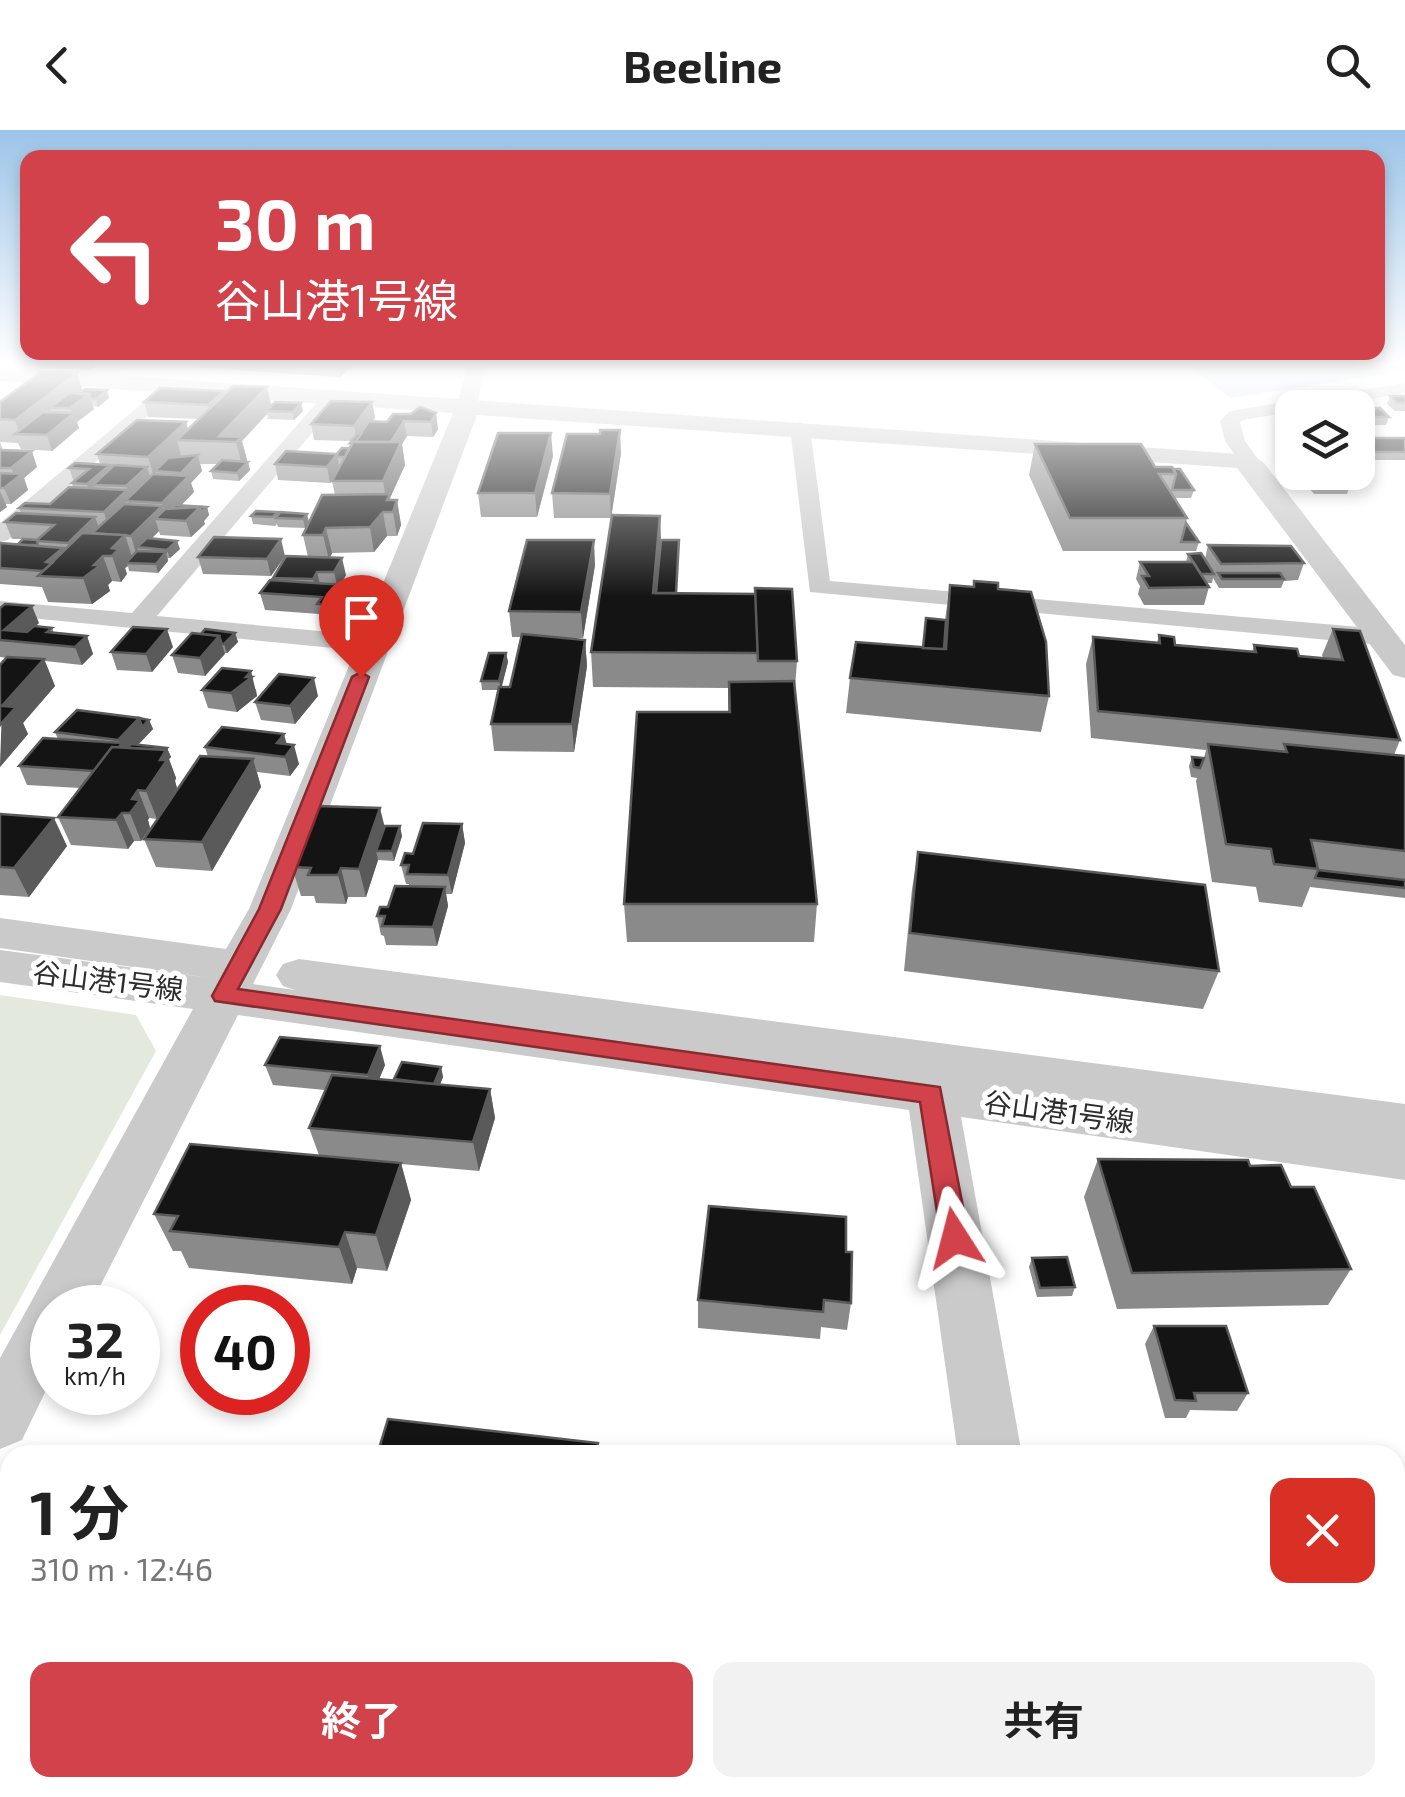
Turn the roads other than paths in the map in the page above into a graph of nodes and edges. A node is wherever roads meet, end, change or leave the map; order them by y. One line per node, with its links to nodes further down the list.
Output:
1 (108, 441): 8 (street)
2 (294, 441): 10 (street)
3 (454, 441): 12 (street)
4 (802, 441): 11 (street)
5 (899, 441): 7 (street)
6 (1235, 441): 7 (street)
7 (1256, 469): 11 (street)
8 (0, 536)
9 (0, 608): 10 (street)
10 (139, 621): 12 (street)
11 (1382, 637): 13 (street)
12 (374, 644): 16 (street)
13 (1405, 668)
14 (0, 934): 16 (street, 谷山港1号線)
15 (0, 966): 16 (street, 谷山港1号線)
16 (231, 981): 17 (street, 谷山港1号線); 20 (street)
17 (929, 1077): 18 (street, 谷山港1号線); 19 (street, 谷山港1号線); 23 (street)
18 (1405, 1124)
19 (1405, 1159)
20 (71, 1285)
21 (30, 1361): 22 (street)
22 (0, 1419)
23 (988, 1445)

